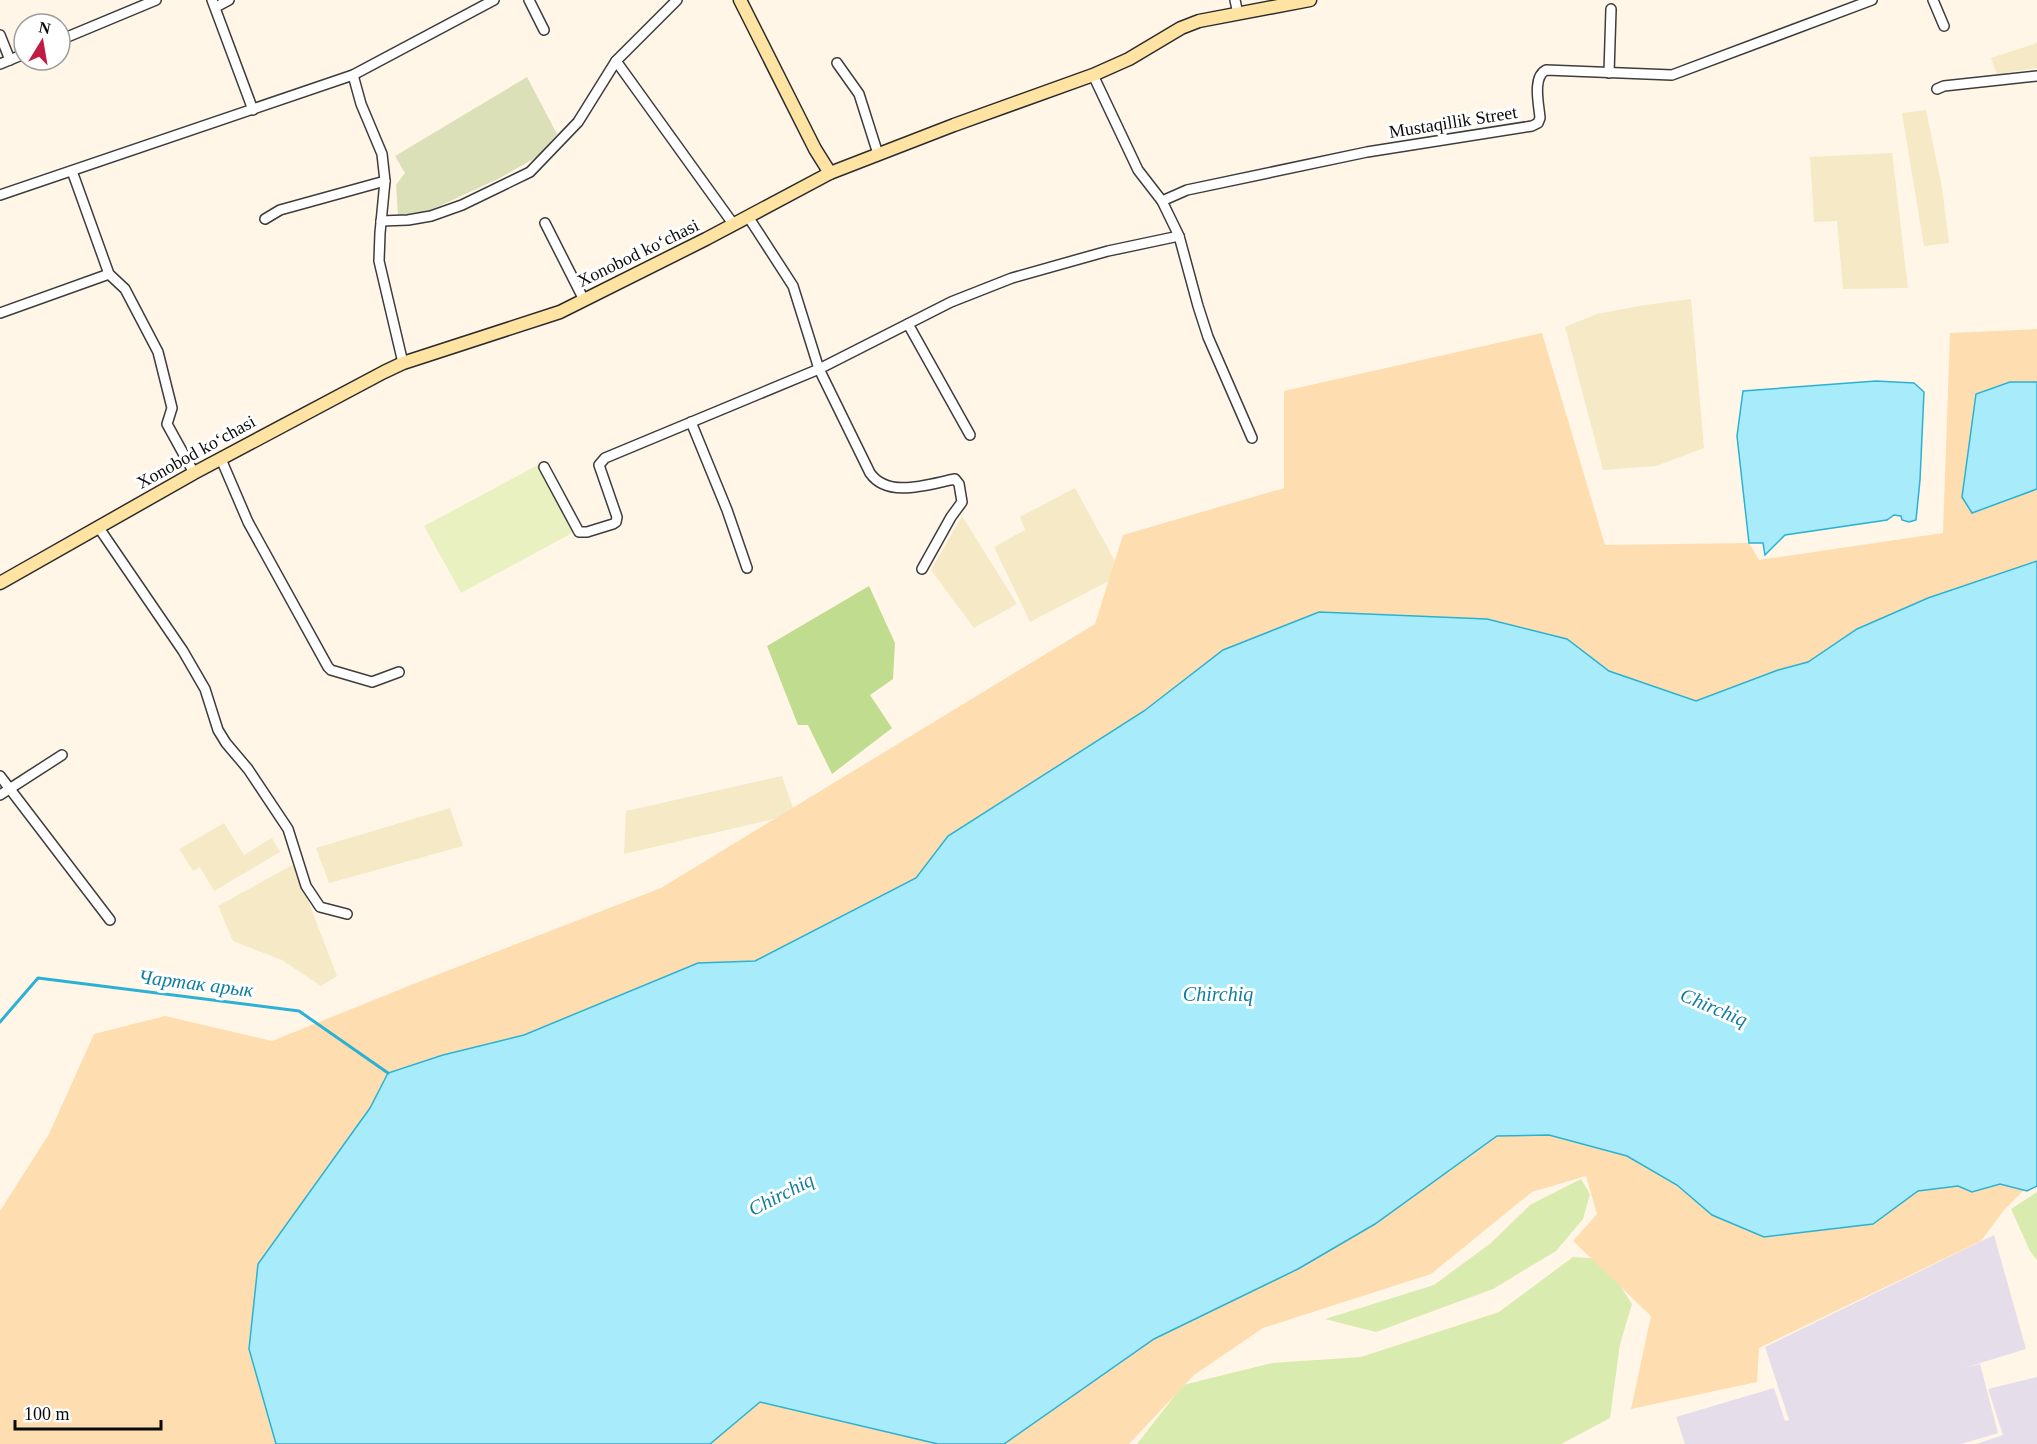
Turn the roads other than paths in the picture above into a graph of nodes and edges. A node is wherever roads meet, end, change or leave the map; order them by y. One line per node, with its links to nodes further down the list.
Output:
1 (156, 0): 18 (street)
2 (228, 0): 12 (street)
3 (468, 0): 14 (street)
4 (494, 0): 14 (street)
5 (529, 0): 17 (street)
6 (677, 0): 21 (street)
7 (740, 0): 32 (main road)
8 (1235, 0): 15 (street)
9 (1310, 0): 15 (main road, Xonobod koʻchasi)
10 (1872, 0): 24 (street, Mustaqillik Street)
11 (1933, 0): 16 (street)
12 (214, 3): 29 (street)
13 (1611, 9): 24 (street)
14 (474, 10): 25 (street)
15 (1238, 14): 26 (main road, Xonobod koʻchasi)
16 (1944, 26)
17 (544, 30)
18 (72, 34)
19 (0, 35): 20 (street)
20 (10, 60): 23 (street)
21 (616, 61): 38 (street); 40 (street)
22 (837, 63): 30 (street)
23 (0, 64)
24 (1609, 73): 35 (street, Mustaqillik Street)
25 (353, 75): 29 (street); 33 (street)
26 (1093, 75): 30 (main road, Xonobod koʻchasi); 35 (street)
27 (2037, 76): 28 (street)
28 (1937, 89)
29 (253, 110): 31 (street)
30 (878, 154): 32 (main road, Xonobod koʻchasi)
31 (72, 171): 34 (street); 42 (street)
32 (830, 173): 36 (main road, Xonobod koʻchasi)
33 (385, 181): 37 (street); 38 (street)
34 (0, 195)
35 (1162, 201): 41 (street)
36 (749, 218): 40 (main road, Xonobod koʻchasi); 47 (street)
37 (265, 219)
38 (381, 221): 46 (street)
39 (545, 223): 43 (street)
40 (734, 225): 43 (main road, Xonobod koʻchasi)
41 (1179, 236): 45 (street); 50 (street)
42 (109, 274): 44 (street); 53 (street)
43 (584, 300): 46 (main road, Xonobod koʻchasi)
44 (0, 313)
45 (908, 324): 47 (street); 49 (street)
46 (403, 363): 51 (main road, Xonobod koʻchasi)
47 (819, 369): 48 (street); 56 (street)
48 (691, 422): 52 (street); 55 (street)
49 (970, 435)
50 (1252, 438)
51 (221, 459): 53 (main road, Xonobod koʻchasi); 58 (street)
52 (544, 467)
53 (194, 473): 54 (main road, Xonobod koʻchasi)
54 (99, 528): 57 (main road, Xonobod koʻchasi); 63 (street)
55 (747, 568)
56 (922, 569)
57 (0, 583)
58 (399, 672)
59 (62, 754): 61 (street)
60 (0, 776): 61 (street)
61 (9, 790): 62 (street); 64 (street)
62 (0, 795)
63 (347, 914)
64 (110, 921)

